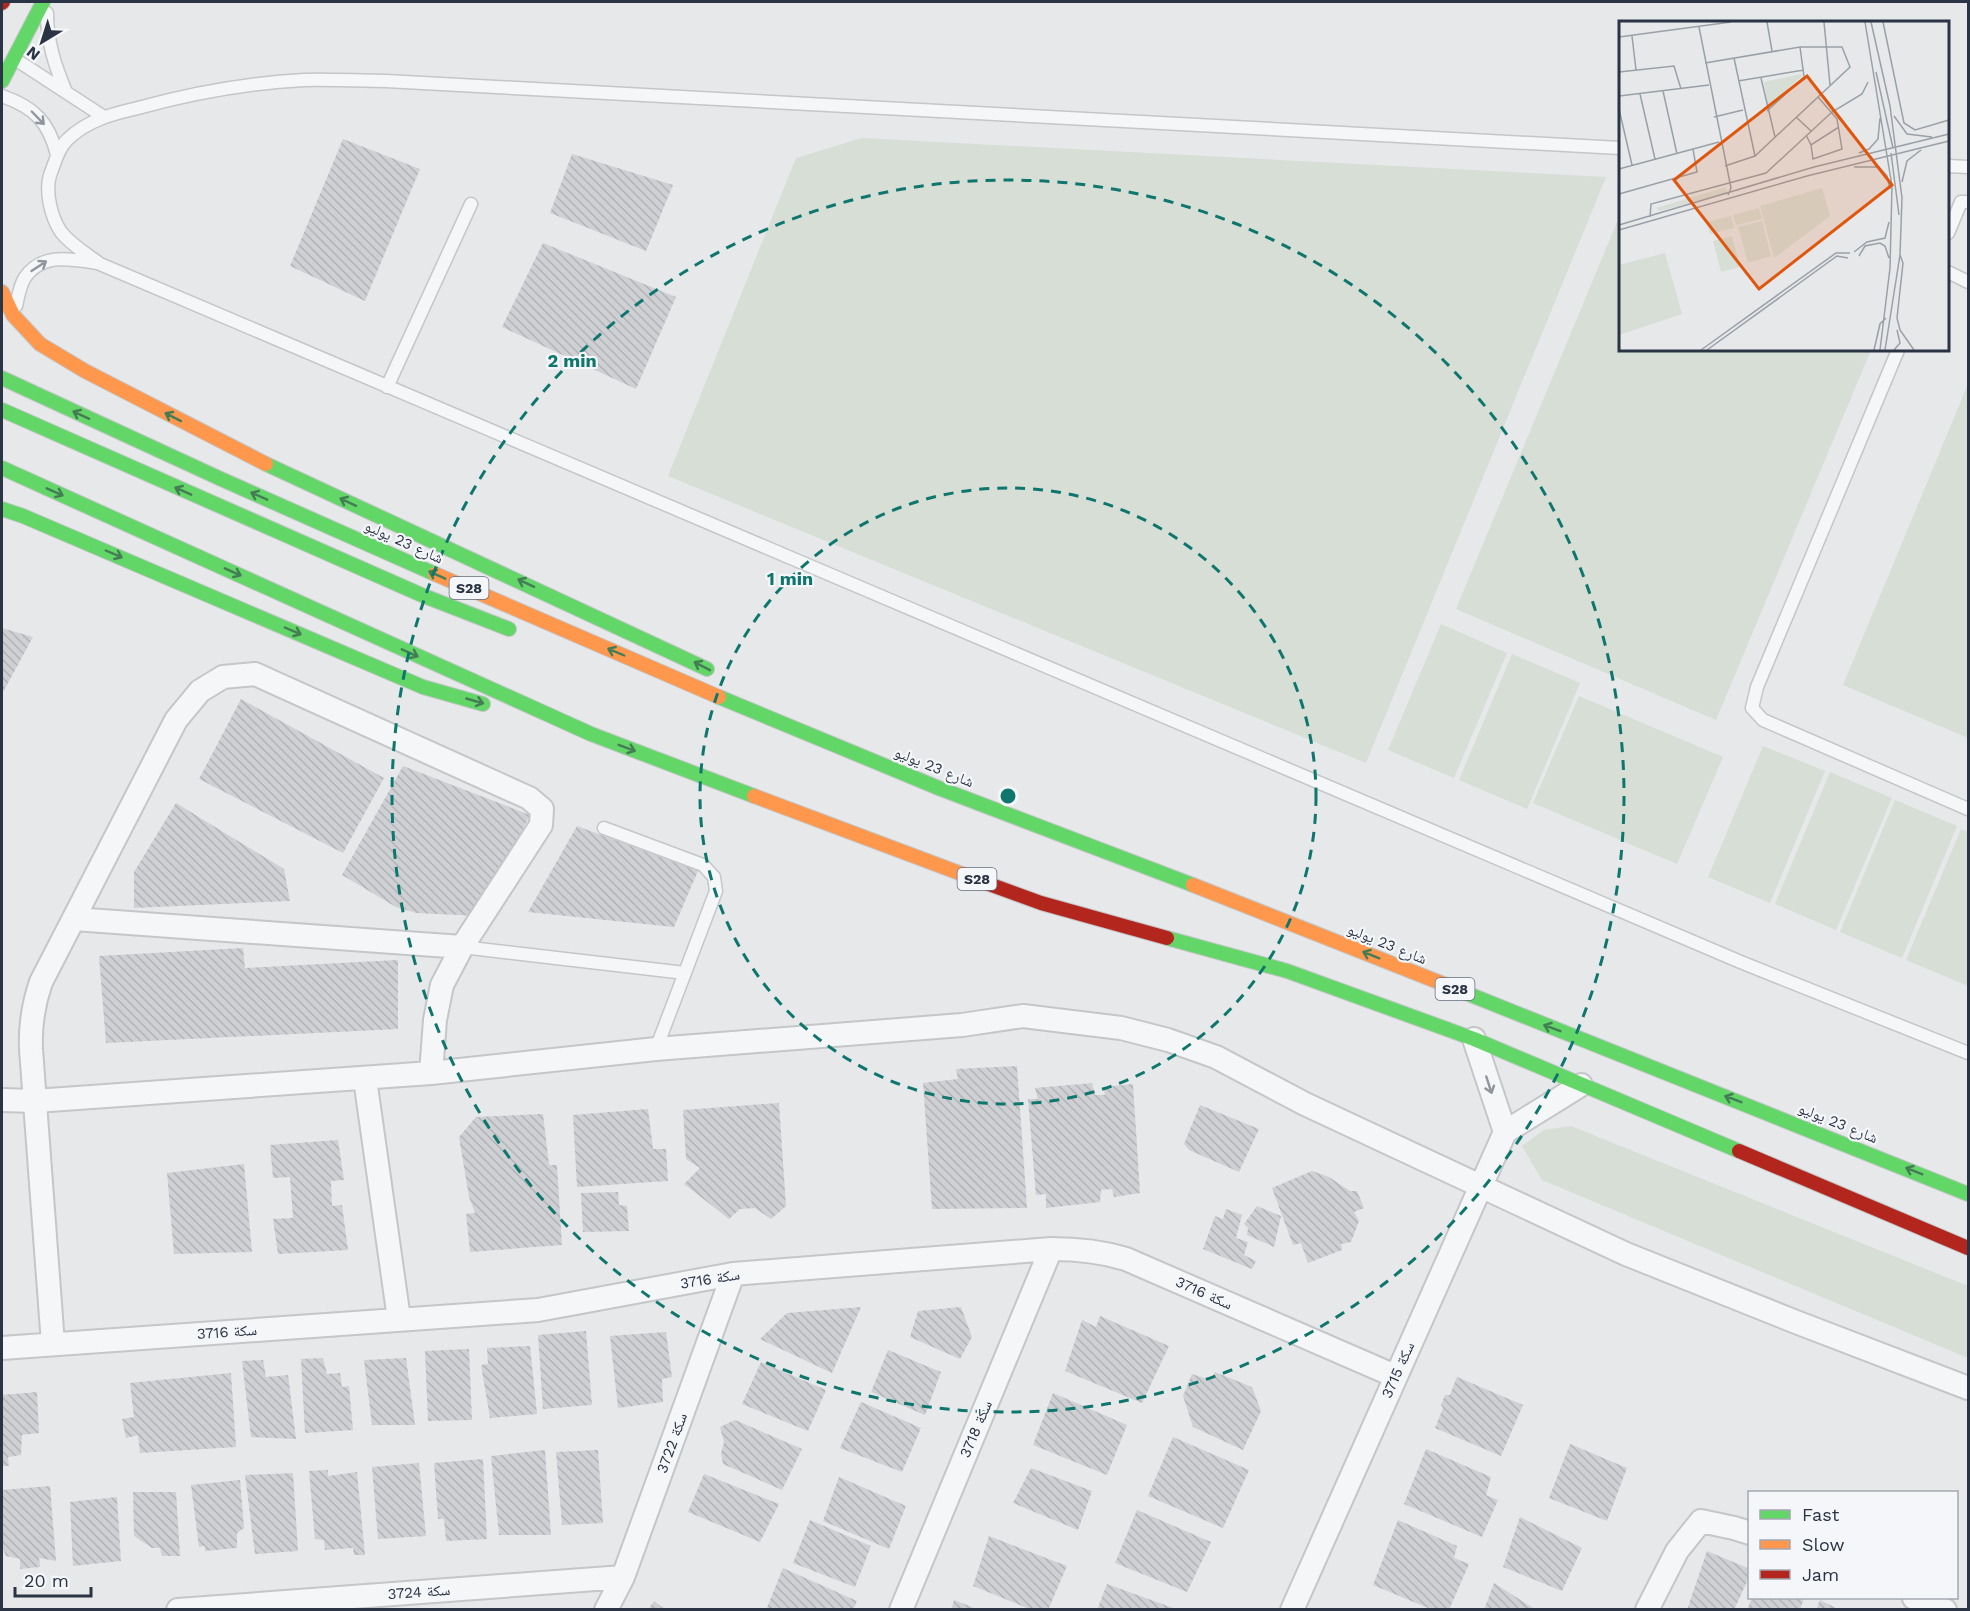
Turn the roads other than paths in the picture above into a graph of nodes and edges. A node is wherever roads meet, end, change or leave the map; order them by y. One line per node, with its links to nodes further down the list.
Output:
1 (43, 2): 3 (main road)
2 (48, 2): 5 (lane)
3 (14, 58): 4 (main road); 5 (lane)
4 (2, 81)
5 (66, 93): 7 (lane)
6 (2, 96): 9 (lane, one-way to 9)
7 (104, 117): 8 (lane); 9 (lane)
8 (1619, 148)
9 (57, 155): 15 (lane)
10 (1949, 166): 11 (lane)
11 (1968, 167)
12 (1968, 202): 14 (lane)
13 (471, 204): 22 (lane)
14 (1949, 228)
15 (100, 264): 19 (lane, one-way to 15); 22 (lane)
16 (1949, 273): 17 (lane)
17 (1968, 282)
18 (2, 292): 19 (main road)
19 (13, 315): 27 (main road, one-way to 19)
20 (1898, 351): 32 (lane)
21 (2, 378): 31 (main road, شارع 23 يوليو / S28, one-way to 21)
22 (387, 387): 39 (lane)
23 (2, 410): 26 (main road, one-way to 23)
24 (2, 468): 30 (main road, S28, one-way to 30)
25 (2, 509): 30 (main road, one-way to 30)
26 (524, 635)
27 (714, 673)
28 (690, 700): 31 (main road)
29 (797, 715): 31 (main road)
30 (591, 734): 37 (main road, S28, one-way to 37)
31 (941, 789): 47 (main road, شارع 23 يوليو / S28, one-way to 31)
32 (1968, 809)
33 (604, 828): 36 (lane)
34 (74, 919): 35 (street); 35 (street); 44 (street)
35 (462, 947): 36 (lane); 40 (street)
36 (685, 973): 38 (lane)
37 (1474, 1039): 42 (main road, S28); 45 (street, one-way to 45)
38 (656, 1049): 40 (street); 46 (street)
39 (1968, 1053)
40 (431, 1073): 41 (street)
41 (365, 1079): 44 (street); 51 (street)
42 (1581, 1085): 45 (street); 48 (main road, S28)
43 (2, 1100): 44 (street)
44 (35, 1101): 52 (street)
45 (1505, 1132): 46 (street, سكة 3715)
46 (1480, 1186): 54 (street, سكة 3715); 55 (street)
47 (1968, 1194)
48 (1968, 1248)
49 (1051, 1249): 50 (street, سكة 3716); 54 (street, سكة 3716); 61 (street, سكة 3718)
50 (733, 1274): 51 (street, سكة 3716); 57 (street, سكة 3722)
51 (399, 1319): 52 (street, سكة 3716)
52 (53, 1344): 53 (street, سكة 3716)
53 (2, 1348)
54 (1395, 1376): 62 (street, سكة 3715)
55 (1968, 1388)
56 (1748, 1533): 63 (street)
57 (623, 1577): 59 (street, سكة 3724); 60 (street, سكة 3722)
58 (1917, 1599): 64 (street)
59 (178, 1610)
60 (606, 1610)
61 (901, 1610)
62 (1292, 1610)
63 (1647, 1610)
64 (1945, 1610)

